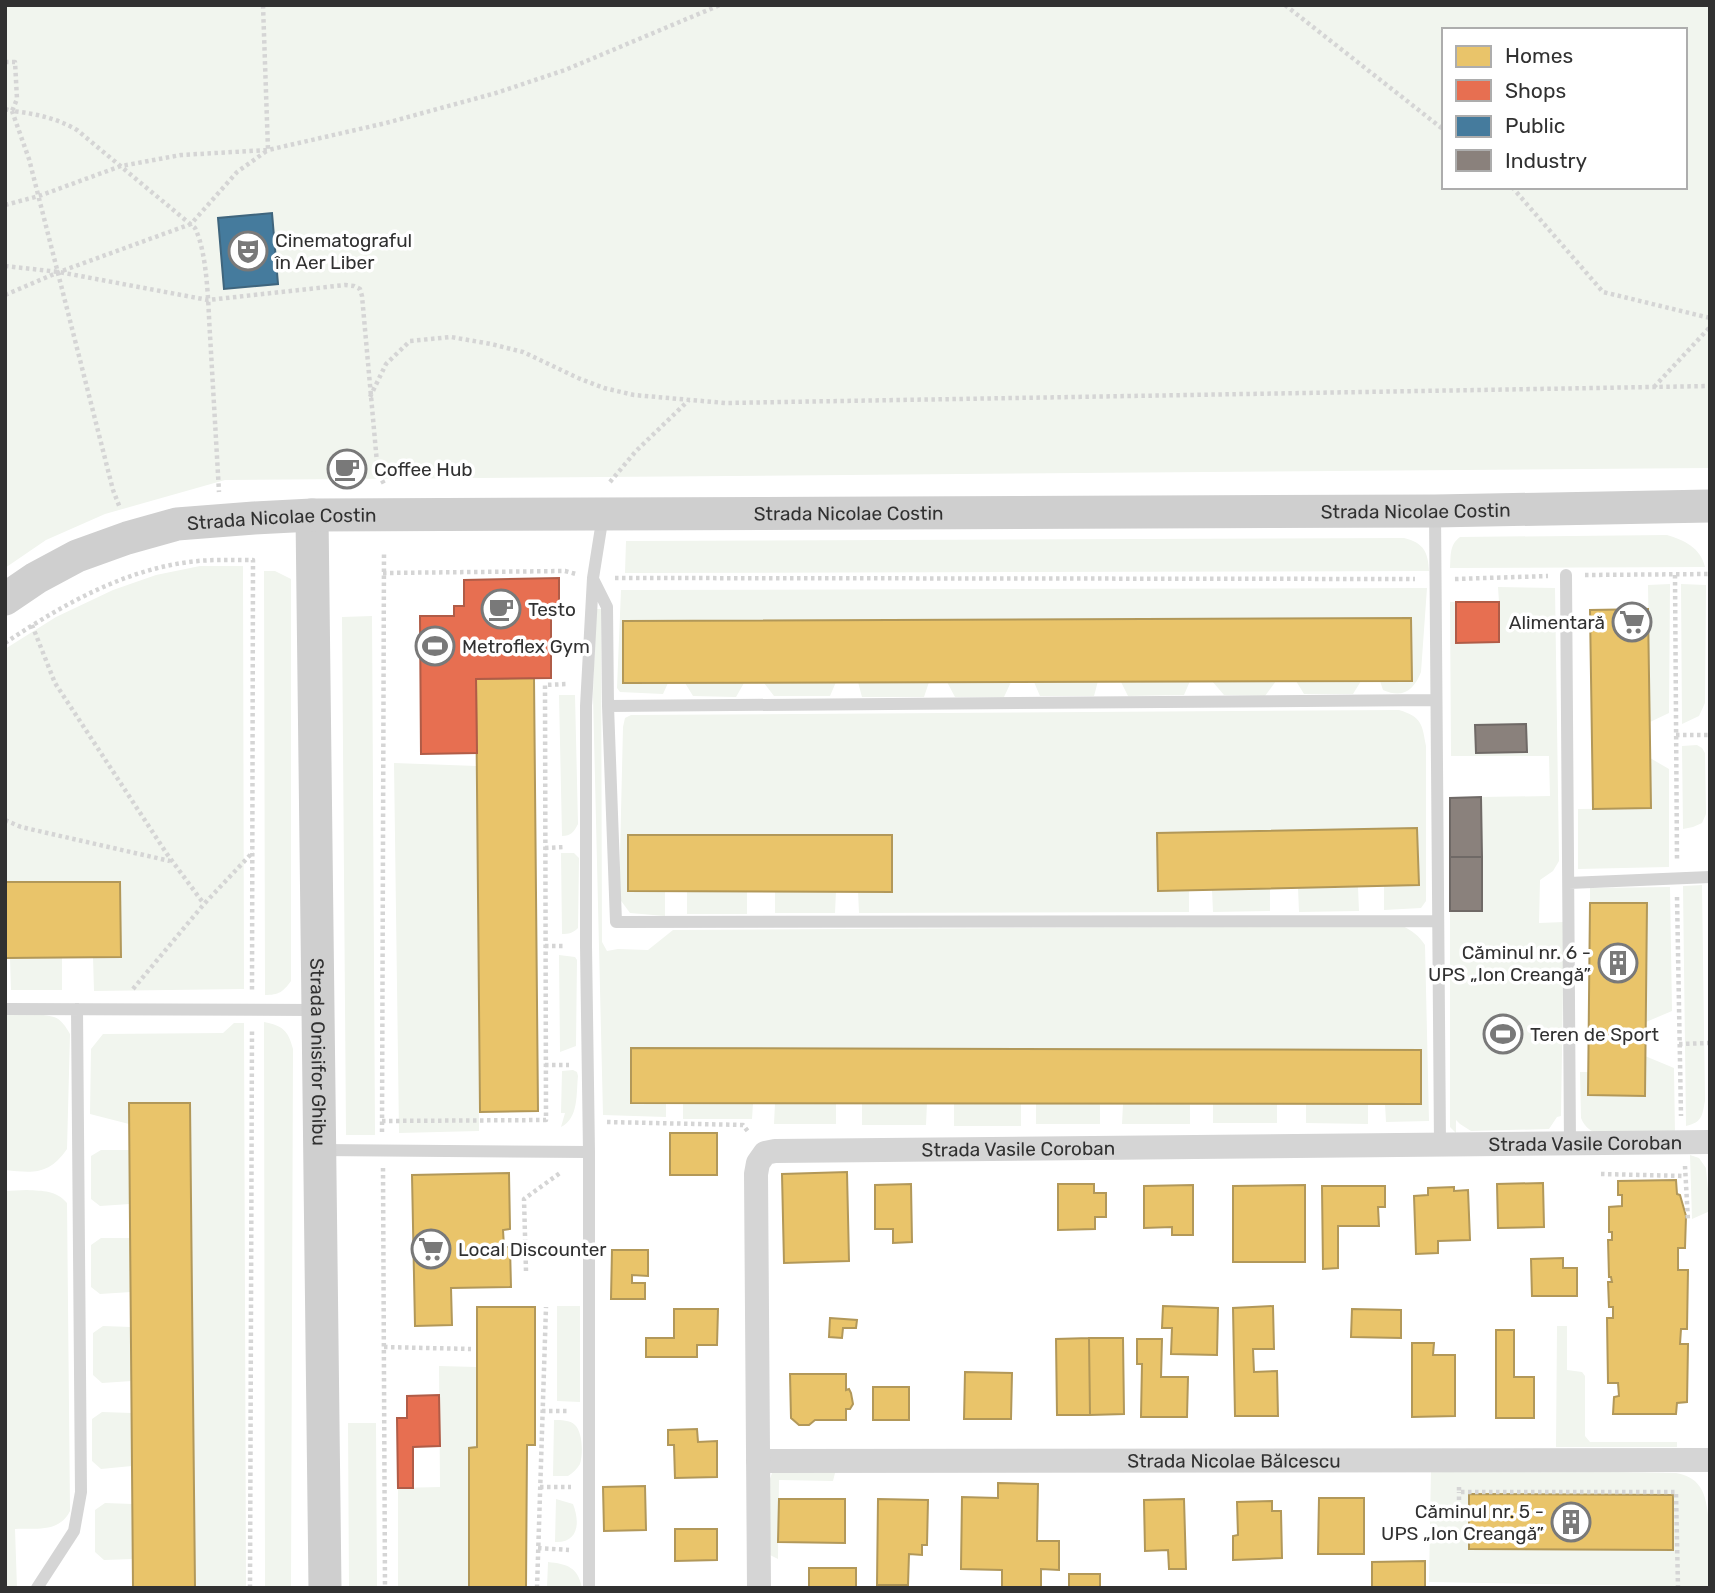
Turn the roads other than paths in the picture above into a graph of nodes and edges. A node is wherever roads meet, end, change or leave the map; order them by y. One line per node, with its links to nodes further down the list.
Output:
1 (1710, 506): 2 (main road, Strada Nicolae Costin)
2 (1435, 511): 3 (main road, Strada Nicolae Costin); 8 (lane)
3 (603, 514): 4 (main road, Strada Nicolae Costin); 6 (lane)
4 (312, 515): 7 (main road, Strada Nicolae Costin); 15 (main road, Strada Onisifor Ghibu)
5 (1566, 575): 11 (lane)
6 (593, 578): 9 (lane); 20 (lane)
7 (5, 599)
8 (1436, 700): 9 (lane); 12 (lane)
9 (608, 706): 12 (lane)
10 (1710, 877): 11 (lane)
11 (1569, 883): 17 (lane)
12 (1438, 921): 18 (lane)
13 (5, 1009): 14 (lane)
14 (77, 1009): 15 (lane); 23 (lane)
15 (318, 1010): 19 (main road, Strada Onisifor Ghibu)
16 (1710, 1142): 17 (street, Strada Vasile Coroban)
17 (1570, 1144): 18 (street, Strada Vasile Coroban)
18 (1440, 1145): 22 (street, Strada Vasile Coroban)
19 (319, 1150): 20 (lane); 24 (main road, Strada Onisifor Ghibu)
20 (589, 1152): 25 (lane)
21 (1710, 1460): 22 (street, Strada Nicolae Bălcescu)
22 (758, 1461): 26 (street)
23 (37, 1588)
24 (325, 1588)
25 (589, 1588)
26 (759, 1588)

